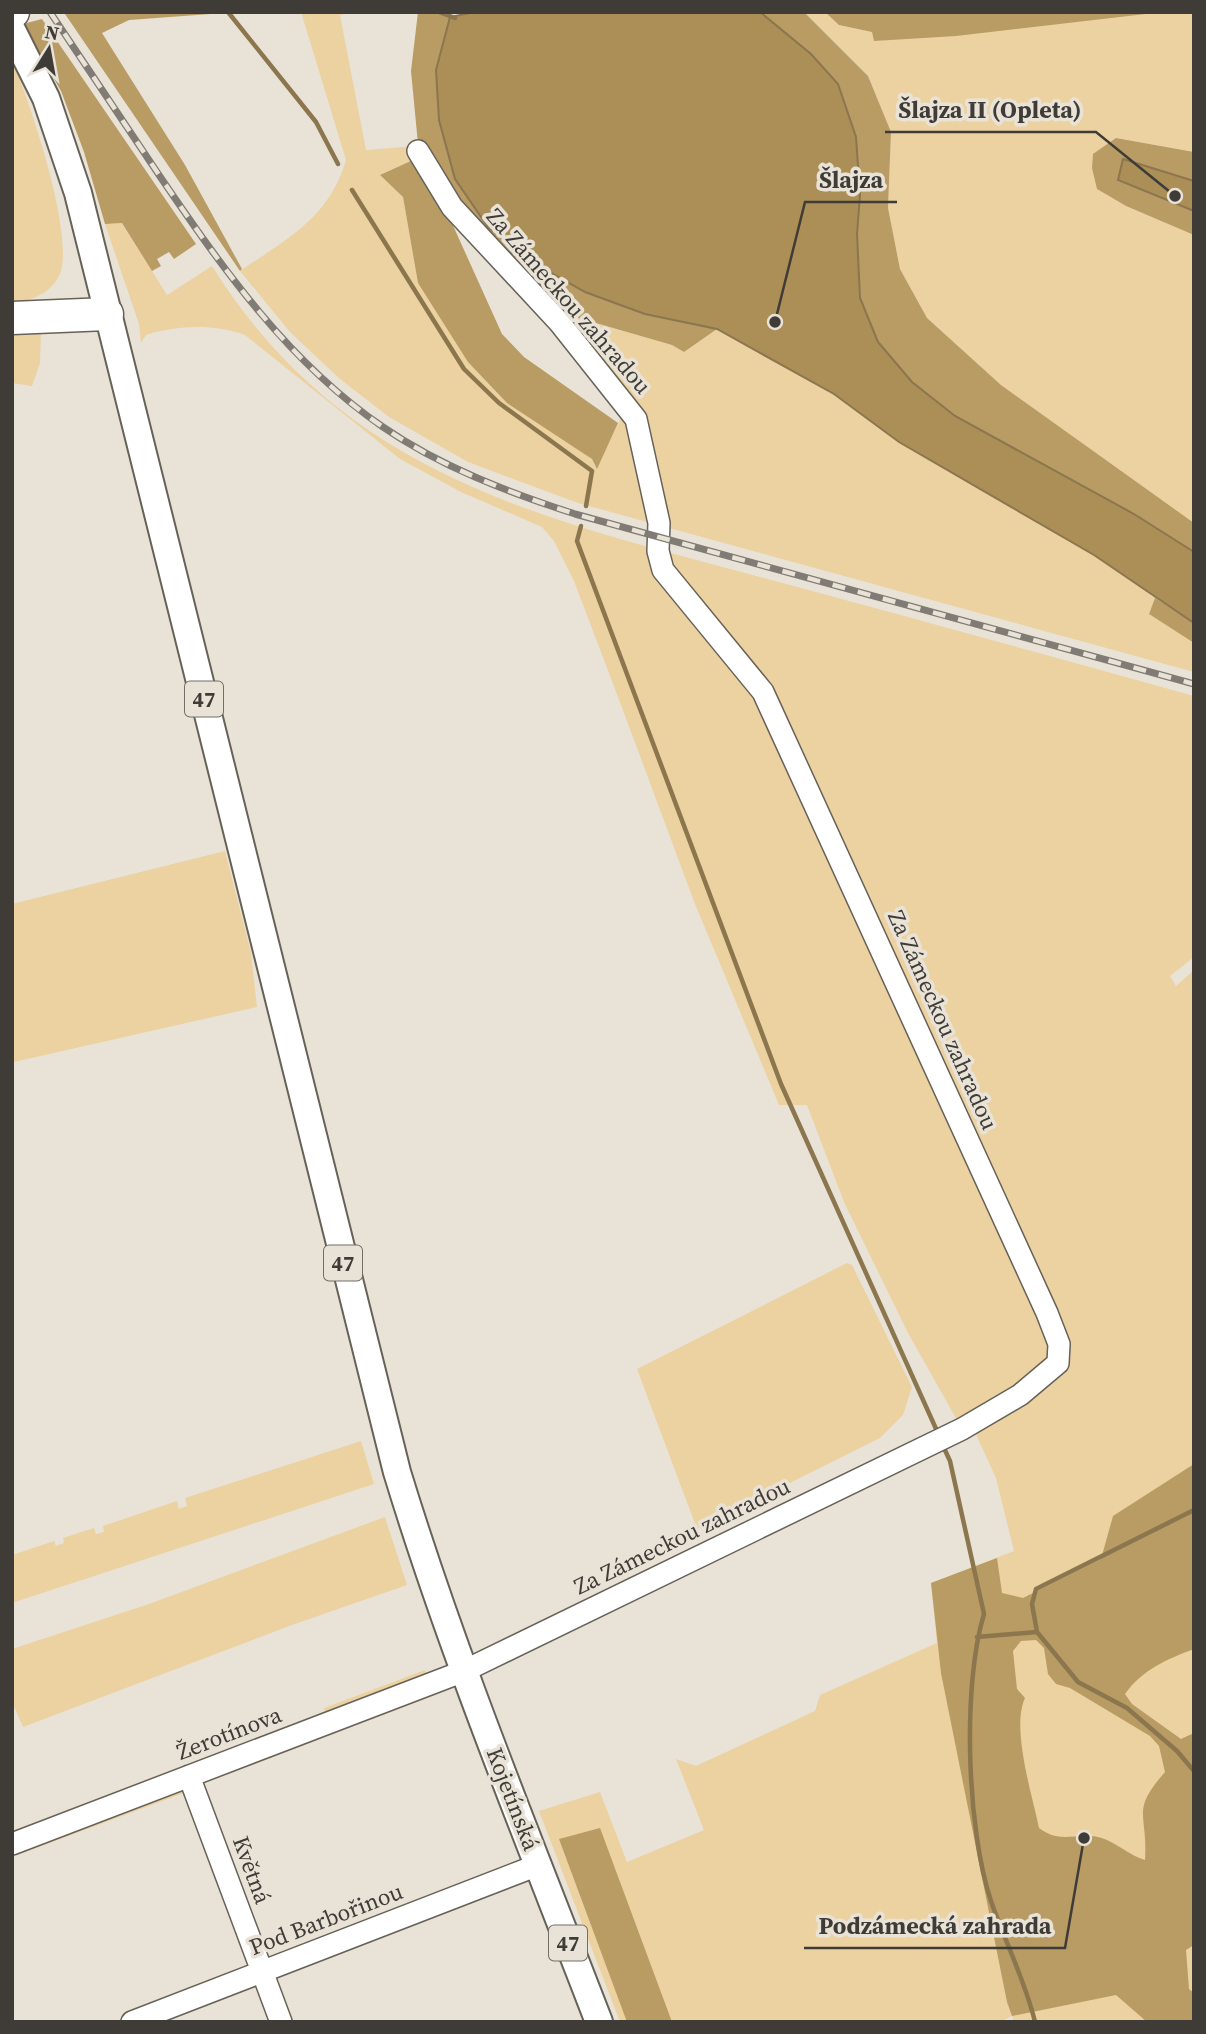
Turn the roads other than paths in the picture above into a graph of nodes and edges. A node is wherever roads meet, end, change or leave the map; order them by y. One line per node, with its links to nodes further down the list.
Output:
1 (12, 30): 3 (main road, 47)
2 (418, 151): 5 (street, Za Zámeckou zahradou)
3 (107, 314): 4 (highway); 5 (main road, Kojetínská / 47)
4 (12, 318)
5 (464, 1671): 6 (street, Žerotínova); 8 (main road, Kojetínská / 47)
6 (189, 1776): 7 (street, Žerotínova); 9 (street, Květná)
7 (12, 1844)
8 (538, 1865): 9 (street, Pod Barbořinou); 12 (main road, Kojetínská / 47)
9 (262, 1972): 10 (street, Pod Barbořinou); 11 (street, Květná)
10 (132, 2022)
11 (281, 2022)
12 (599, 2022)

